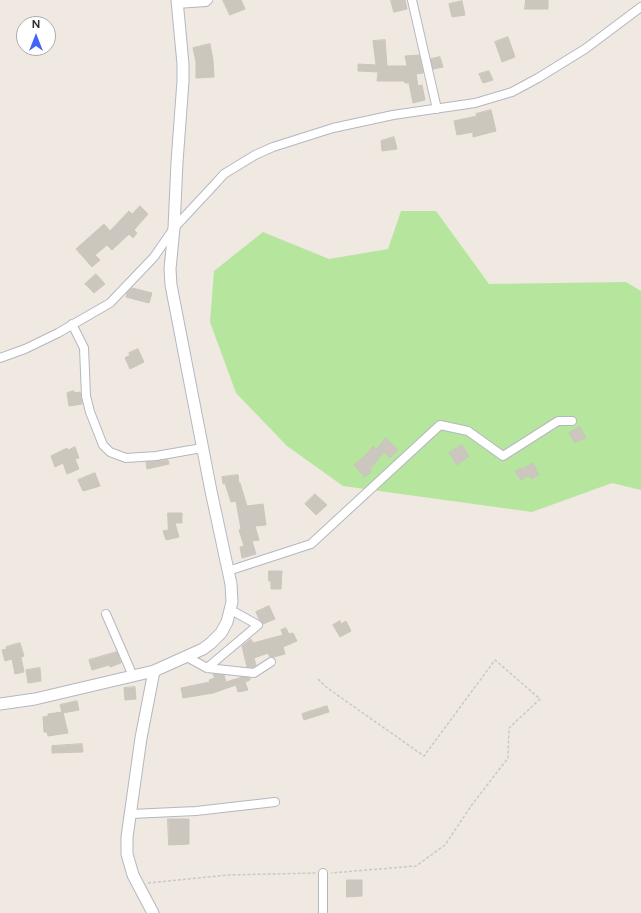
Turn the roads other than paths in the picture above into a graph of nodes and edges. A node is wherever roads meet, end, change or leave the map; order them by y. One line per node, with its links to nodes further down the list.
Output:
1 (208, 0): 3 (street)
2 (412, 0): 5 (street)
3 (177, 3): 6 (street)
4 (641, 7): 5 (street)
5 (437, 109): 6 (street)
6 (174, 228): 7 (street); 10 (street)
7 (72, 324): 8 (street); 10 (street)
8 (0, 358)
9 (572, 421): 11 (street)
10 (202, 448): 11 (street)
11 (228, 571): 12 (street)
12 (231, 610): 14 (street); 16 (street)
13 (106, 614): 18 (street)
14 (187, 657): 16 (street); 17 (street)
15 (271, 662): 16 (street)
16 (207, 668)
17 (154, 670): 18 (street); 21 (street)
18 (133, 676): 19 (street)
19 (0, 704)
20 (275, 802): 21 (street)
21 (131, 814): 23 (street)
22 (323, 873): 24 (street)
23 (153, 913)
24 (323, 913)

